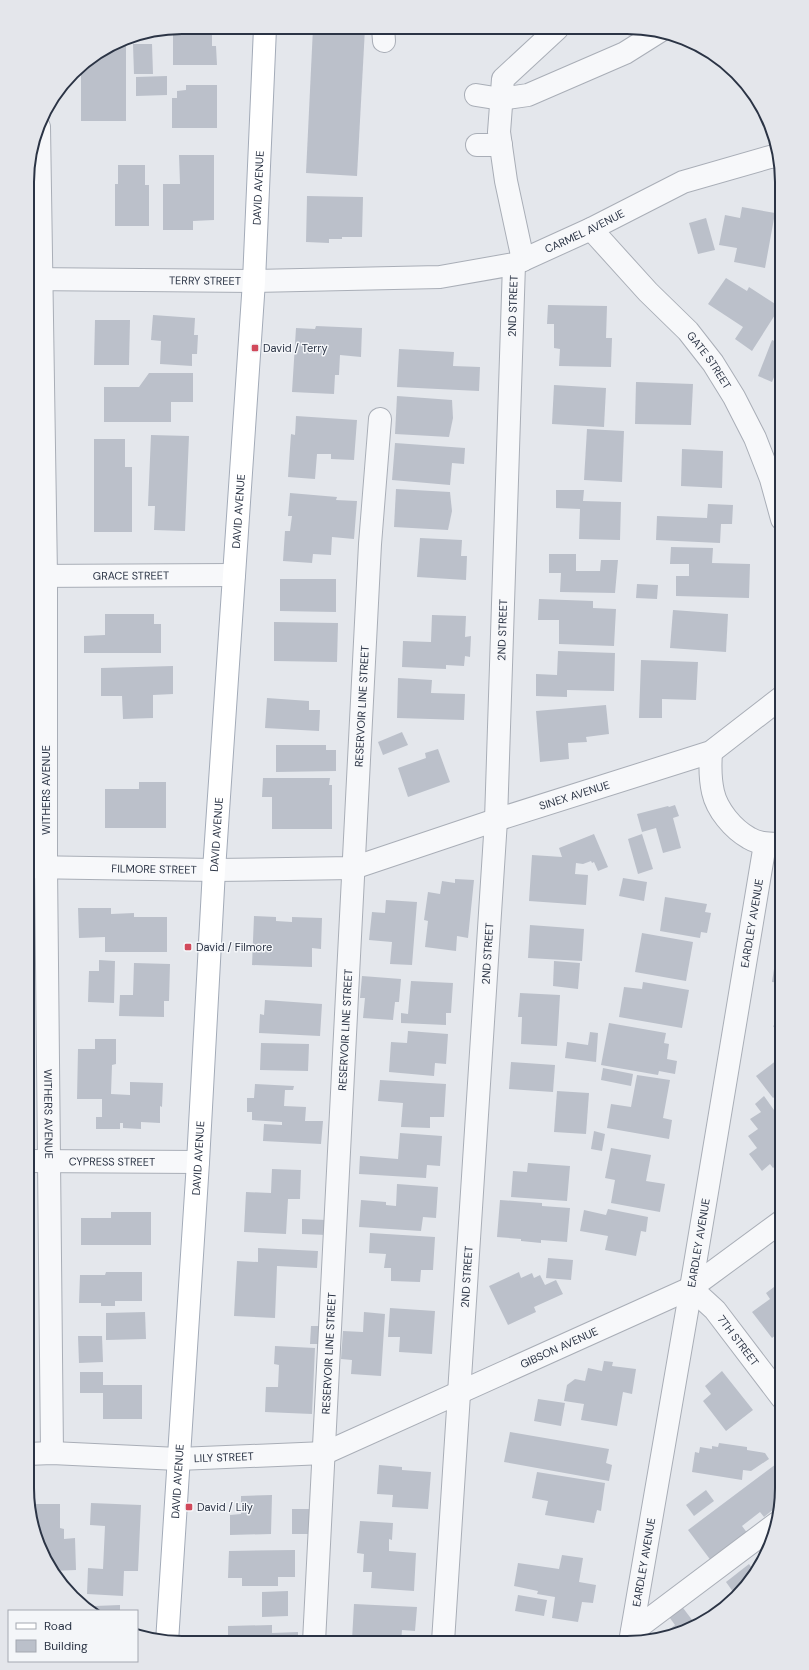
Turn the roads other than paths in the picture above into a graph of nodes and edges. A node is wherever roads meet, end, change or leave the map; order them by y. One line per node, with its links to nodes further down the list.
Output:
1 (265, 34): 14 (main road, DAVID AVENUE)
2 (551, 34): 5 (street, 2ND STREET)
3 (652, 36): 5 (street)
4 (476, 95): 5 (street)
5 (501, 99): 7 (street, 2ND STREET)
6 (477, 145): 7 (street)
7 (501, 145): 11 (street, 2ND STREET)
8 (38, 147): 12 (street, WITHERS AVENUE)
9 (773, 157): 10 (street, CARMEL AVENUE)
10 (591, 229): 11 (street, CARMEL AVENUE); 16 (street, GATE STREET)
11 (518, 262): 13 (street, CARMEL AVENUE); 21 (street, 2ND STREET)
12 (34, 278): 14 (street, TERRY STREET); 18 (street, WITHERS AVENUE)
13 (384, 279): 14 (street, TERRY STREET)
14 (254, 281): 17 (main road, DAVID AVENUE)
15 (380, 418): 24 (street, RESERVOIR LINE STREET)
16 (775, 493)
17 (234, 575): 18 (street, GRACE STREET); 25 (main road, DAVID AVENUE)
18 (36, 576): 23 (street, WITHERS AVENUE)
19 (775, 701): 20 (street, SINEX AVENUE)
20 (711, 752): 21 (street, SINEX AVENUE); 22 (street)
21 (496, 820): 24 (street, SINEX AVENUE); 32 (street, 2ND STREET)
22 (773, 844): 30 (street, EARDLEY AVENUE)
23 (37, 866): 25 (street, FILMORE STREET); 27 (street, WITHERS AVENUE)
24 (353, 868): 25 (street, FILMORE STREET); 34 (street, RESERVOIR LINE STREET)
25 (214, 870): 28 (main road, DAVID AVENUE)
26 (34, 1161): 27 (street, CYPRESS STREET)
27 (49, 1161): 28 (street, CYPRESS STREET); 33 (street, WITHERS AVENUE)
28 (198, 1162): 36 (main road, DAVID AVENUE)
29 (775, 1226): 30 (street, GIBSON AVENUE)
30 (691, 1288): 31 (street, 7TH STREET); 32 (street, GIBSON AVENUE); 41 (street, EARDLEY AVENUE)
31 (775, 1389)
32 (459, 1393): 34 (street, GIBSON AVENUE); 40 (street, 2ND STREET)
33 (52, 1453): 35 (street, LILY STREET); 36 (street, LILY STREET)
34 (325, 1453): 36 (street, LILY STREET); 39 (street, RESERVOIR LINE STREET)
35 (34, 1454)
36 (178, 1459): 38 (main road, DAVID AVENUE)
37 (769, 1529): 42 (street)
38 (167, 1635)
39 (314, 1636)
40 (442, 1636)
41 (631, 1636)
42 (632, 1636)

